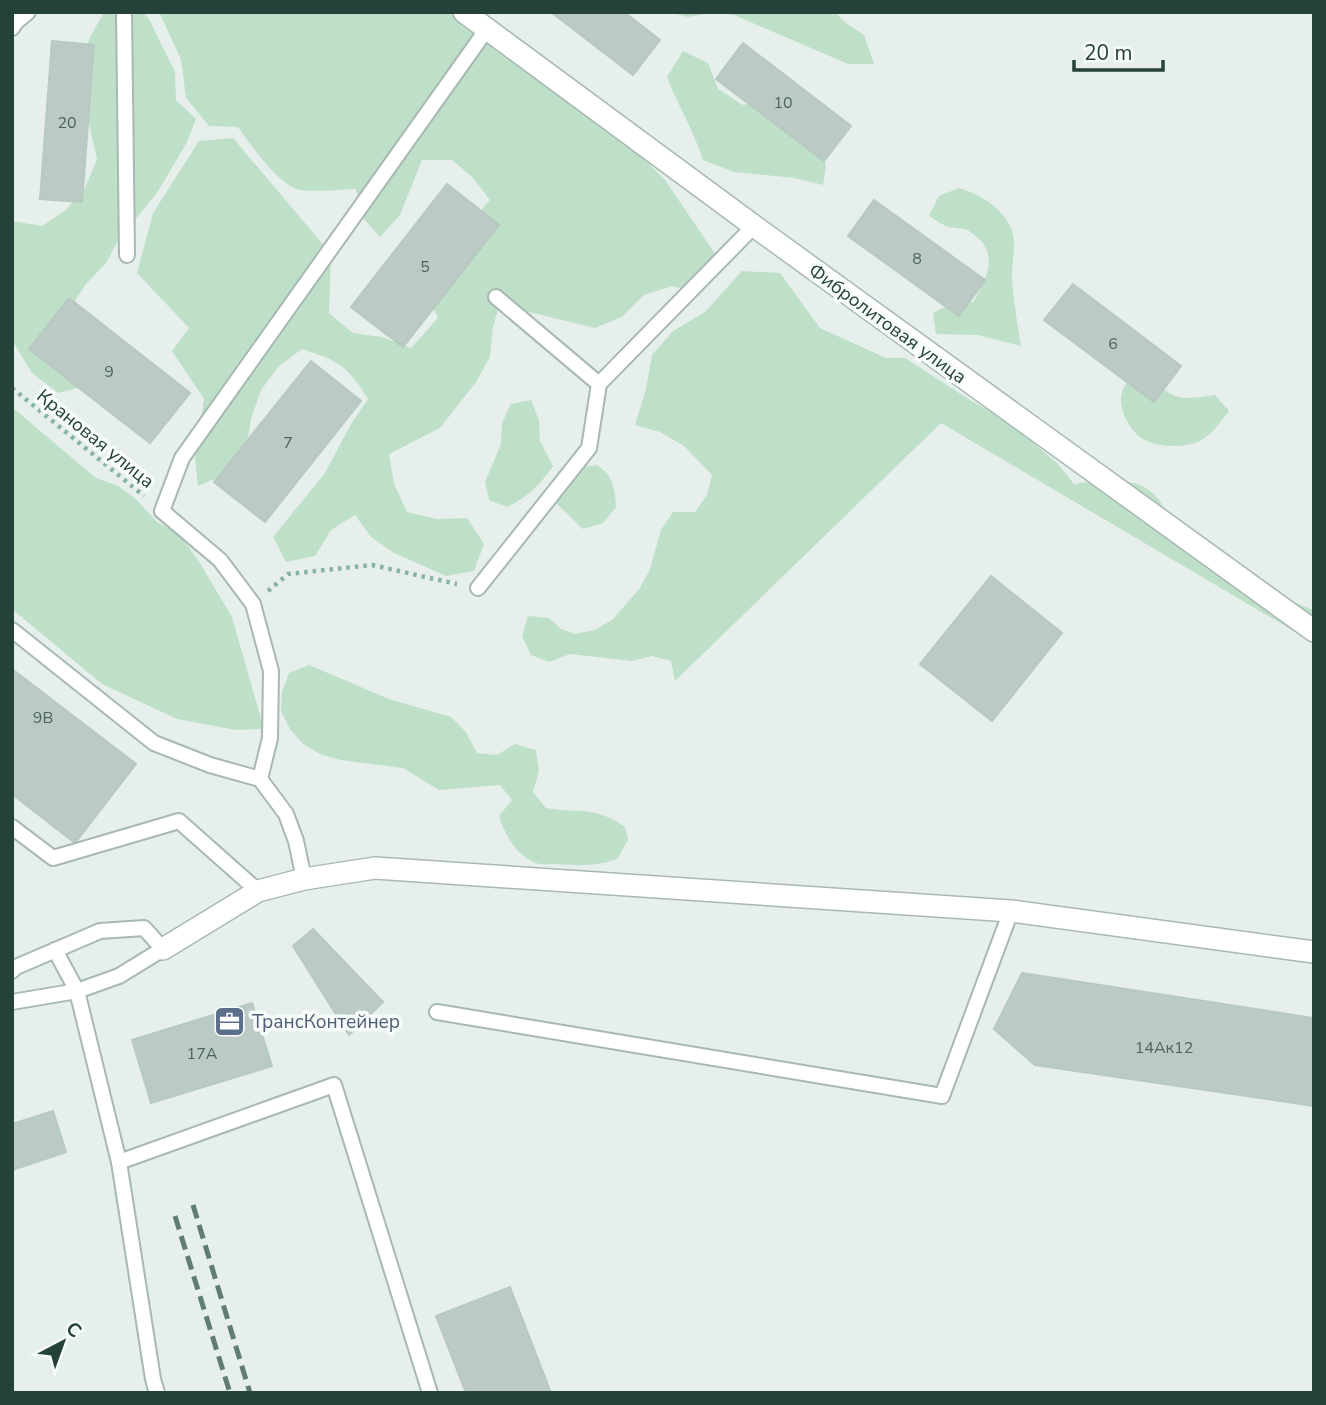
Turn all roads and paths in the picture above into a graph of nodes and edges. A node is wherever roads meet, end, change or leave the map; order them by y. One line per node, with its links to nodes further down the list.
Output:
1 (28, 12): 4 (lane)
2 (124, 12): 7 (lane)
3 (464, 12): 5 (street, Фибролитовая улица)
4 (12, 28)
5 (487, 29): 6 (street, Фибролитовая улица); 11 (lane)
6 (754, 226): 9 (lane); 15 (street, Фибролитовая улица)
7 (127, 256)
8 (496, 297): 9 (lane)
9 (599, 384): 12 (lane)
10 (12, 388): 11 (path, Крановая улица)
11 (162, 510): 13 (lane)
12 (478, 589): 13 (path)
13 (253, 604): 16 (lane)
14 (12, 630): 16 (lane)
15 (1314, 631)
16 (260, 779): 18 (lane)
17 (12, 827): 19 (lane)
18 (304, 879): 19 (street); 20 (street)
19 (258, 891): 21 (street)
20 (1011, 911): 23 (street); 27 (lane)
21 (163, 949): 22 (lane); 25 (lane)
22 (55, 950): 24 (lane); 25 (lane)
23 (1314, 952)
24 (12, 971)
25 (77, 991): 26 (lane); 28 (lane)
26 (12, 1002)
27 (437, 1012)
28 (119, 1162): 29 (lane); 30 (lane)
29 (157, 1393)
30 (430, 1393)

